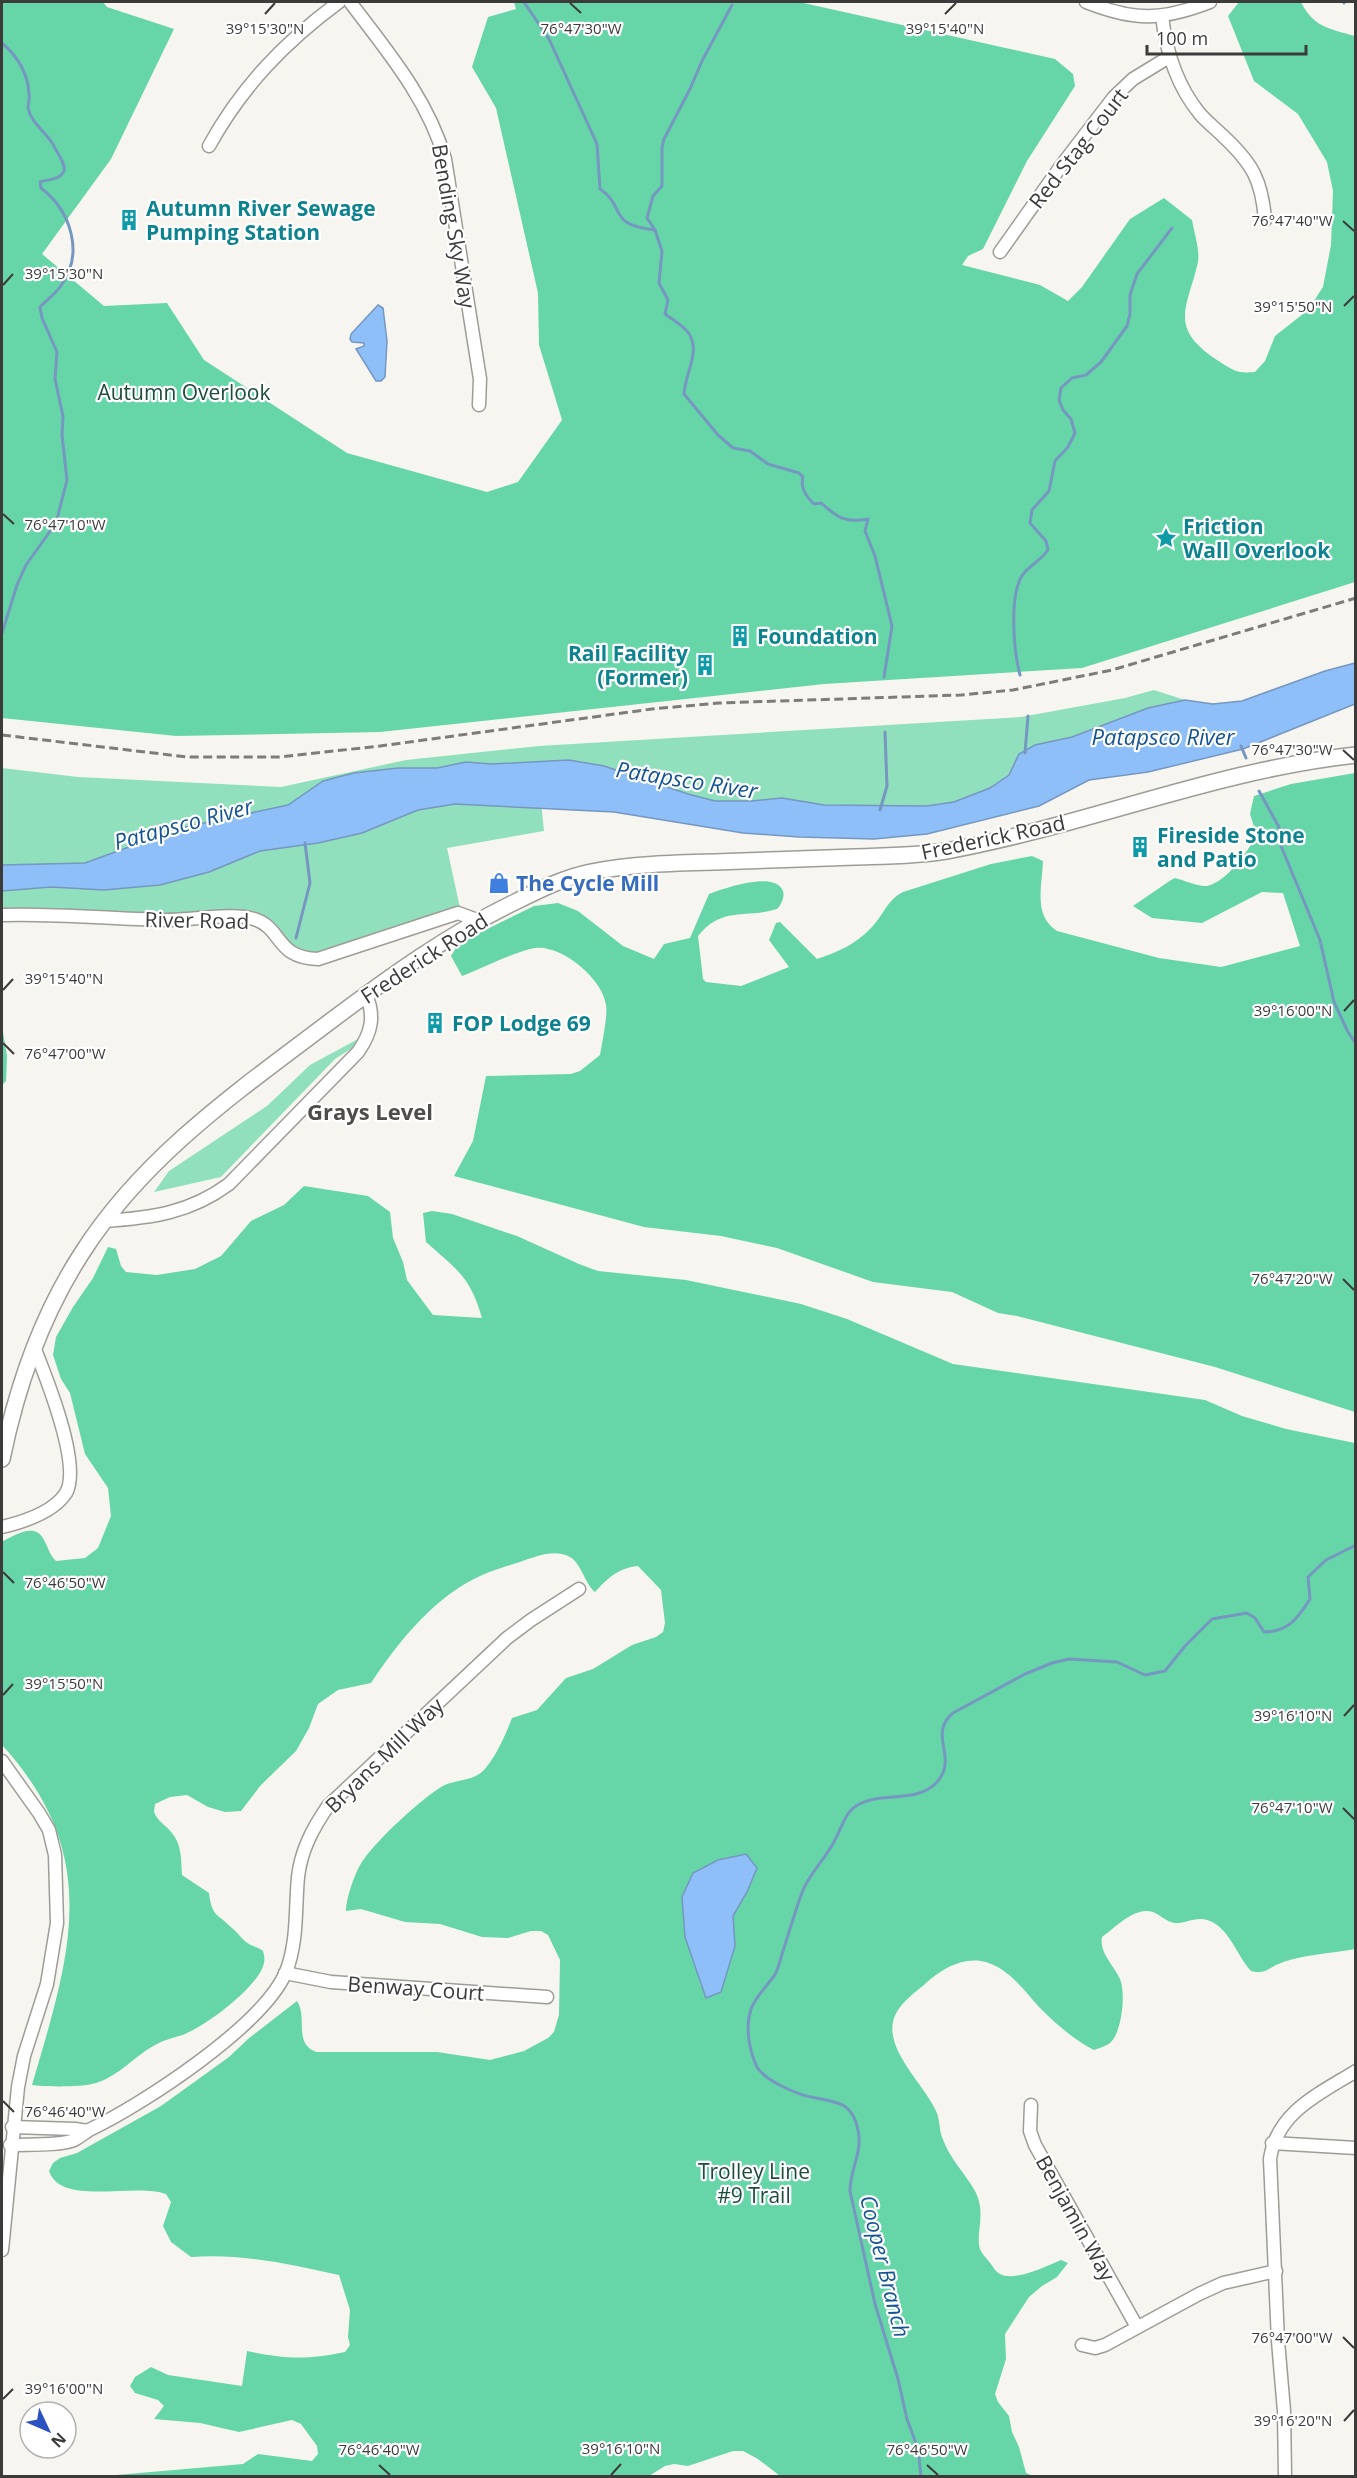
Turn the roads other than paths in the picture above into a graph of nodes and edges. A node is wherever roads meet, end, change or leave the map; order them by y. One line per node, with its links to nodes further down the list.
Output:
1 (339, 2): 7 (street)
2 (350, 2): 10 (street, Bending Sky Way)
3 (1086, 2): 5 (street)
4 (1210, 2): 5 (street)
5 (1162, 16): 6 (street)
6 (1169, 57): 8 (street); 9 (street, Red Stag Court)
7 (209, 146)
8 (1266, 220)
9 (1000, 252)
10 (479, 405)
11 (1356, 755): 13 (main road, Frederick Road)
12 (2, 915): 13 (street, River Road)
13 (477, 920): 14 (main road, Frederick Road)
14 (366, 994): 15 (main road, Frederick Road); 15 (street)
15 (104, 1221): 16 (main road, Frederick Road)
16 (34, 1347): 17 (main road, Frederick Road); 18 (street)
17 (2, 1459)
18 (2, 1527)
19 (579, 1590): 21 (street, Bryans Mill Way)
20 (2, 1761): 25 (street)
21 (285, 1973): 22 (street, Benway Court); 26 (street, Bryans Mill Way)
22 (547, 1997)
23 (1356, 2071): 27 (street)
24 (1031, 2105): 32 (street, Benjamin Way)
25 (12, 2127): 26 (street); 28 (street)
26 (87, 2131): 28 (street, Bryans Mill Way)
27 (1272, 2143): 29 (street); 31 (street)
28 (10, 2145): 30 (street)
29 (1356, 2148)
30 (2, 2250)
31 (1276, 2271): 32 (street); 34 (street)
32 (1137, 2327): 33 (street)
33 (1082, 2345)
34 (1285, 2476)

